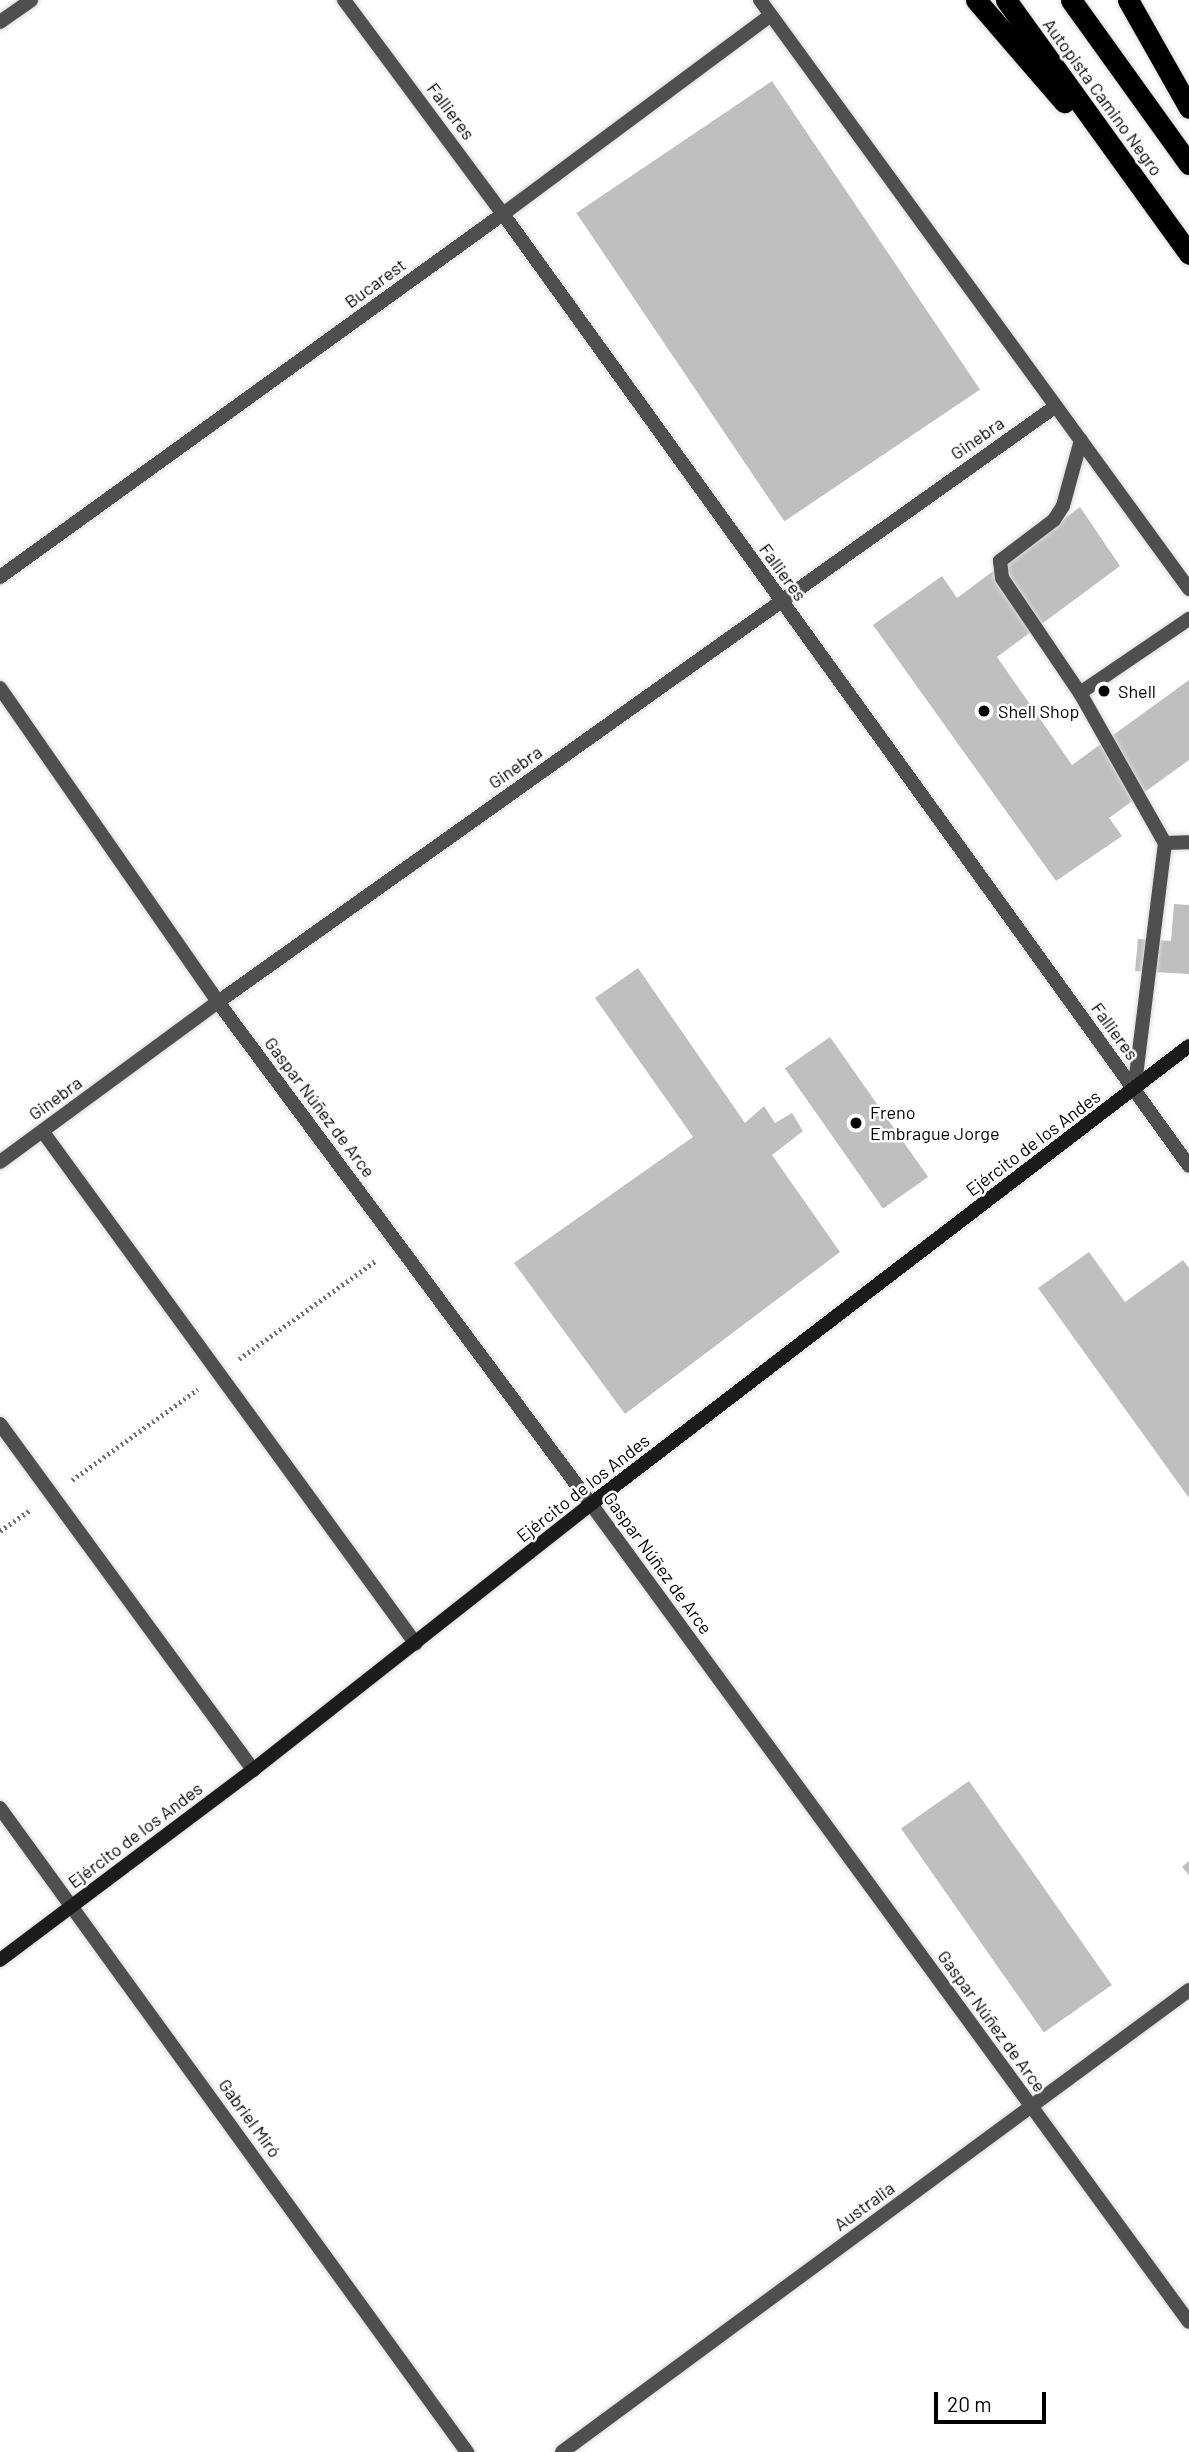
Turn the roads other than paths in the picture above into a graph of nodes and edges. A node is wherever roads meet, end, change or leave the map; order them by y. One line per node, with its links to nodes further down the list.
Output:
1 (31, 0): 9 (street)
2 (344, 0): 13 (street, Fallieres)
3 (760, 0): 8 (street)
4 (976, 0): 12 (highway)
5 (1006, 0): 12 (highway, Autopista Camino Negro)
6 (1071, 0): 11 (highway, Autopista Camino Negro)
7 (1128, 0): 10 (highway)
8 (771, 16): 13 (street, Bucarest); 15 (street)
9 (0, 22)
10 (1189, 108)
11 (1189, 164)
12 (1153, 206): 14 (highway, Autopista Camino Negro)
13 (503, 214): 17 (street, Bucarest); 19 (street, Fallieres)
14 (1189, 254)
15 (1056, 406): 16 (street); 19 (street, Ginebra)
16 (1081, 440): 18 (street); 22 (street)
17 (0, 577)
18 (1189, 589)
19 (780, 601): 25 (street, Ginebra); 27 (street, Fallieres)
20 (1189, 619): 22 (street)
21 (0, 688): 25 (street, Gaspar Núñez de Arce)
22 (1080, 692): 24 (street)
23 (1189, 842): 24 (street)
24 (1165, 843): 27 (street)
25 (218, 1002): 28 (street, Ginebra); 32 (street, Gaspar Núñez de Arce)
26 (1189, 1046): 27 (main road, Ejército de los Andes)
27 (1134, 1091): 30 (street, Fallieres); 32 (main road, Ejército de los Andes)
28 (43, 1132): 29 (street, Ginebra); 33 (street)
29 (0, 1162)
30 (1189, 1167)
31 (0, 1424): 34 (street)
32 (591, 1504): 33 (main road, Ejército de los Andes); 39 (street, Gaspar Núñez de Arce)
33 (416, 1644): 34 (main road, Ejército de los Andes)
34 (253, 1770): 36 (main road, Ejército de los Andes)
35 (0, 1808): 36 (street, Gabriel Miró)
36 (72, 1906): 37 (main road, Ejército de los Andes); 41 (street, Gabriel Miró)
37 (0, 1960)
38 (1189, 1990): 39 (street, Australia)
39 (1031, 2107): 40 (street, Gaspar Núñez de Arce); 42 (street, Australia)
40 (1189, 2322)
41 (467, 2452)
42 (562, 2452)

